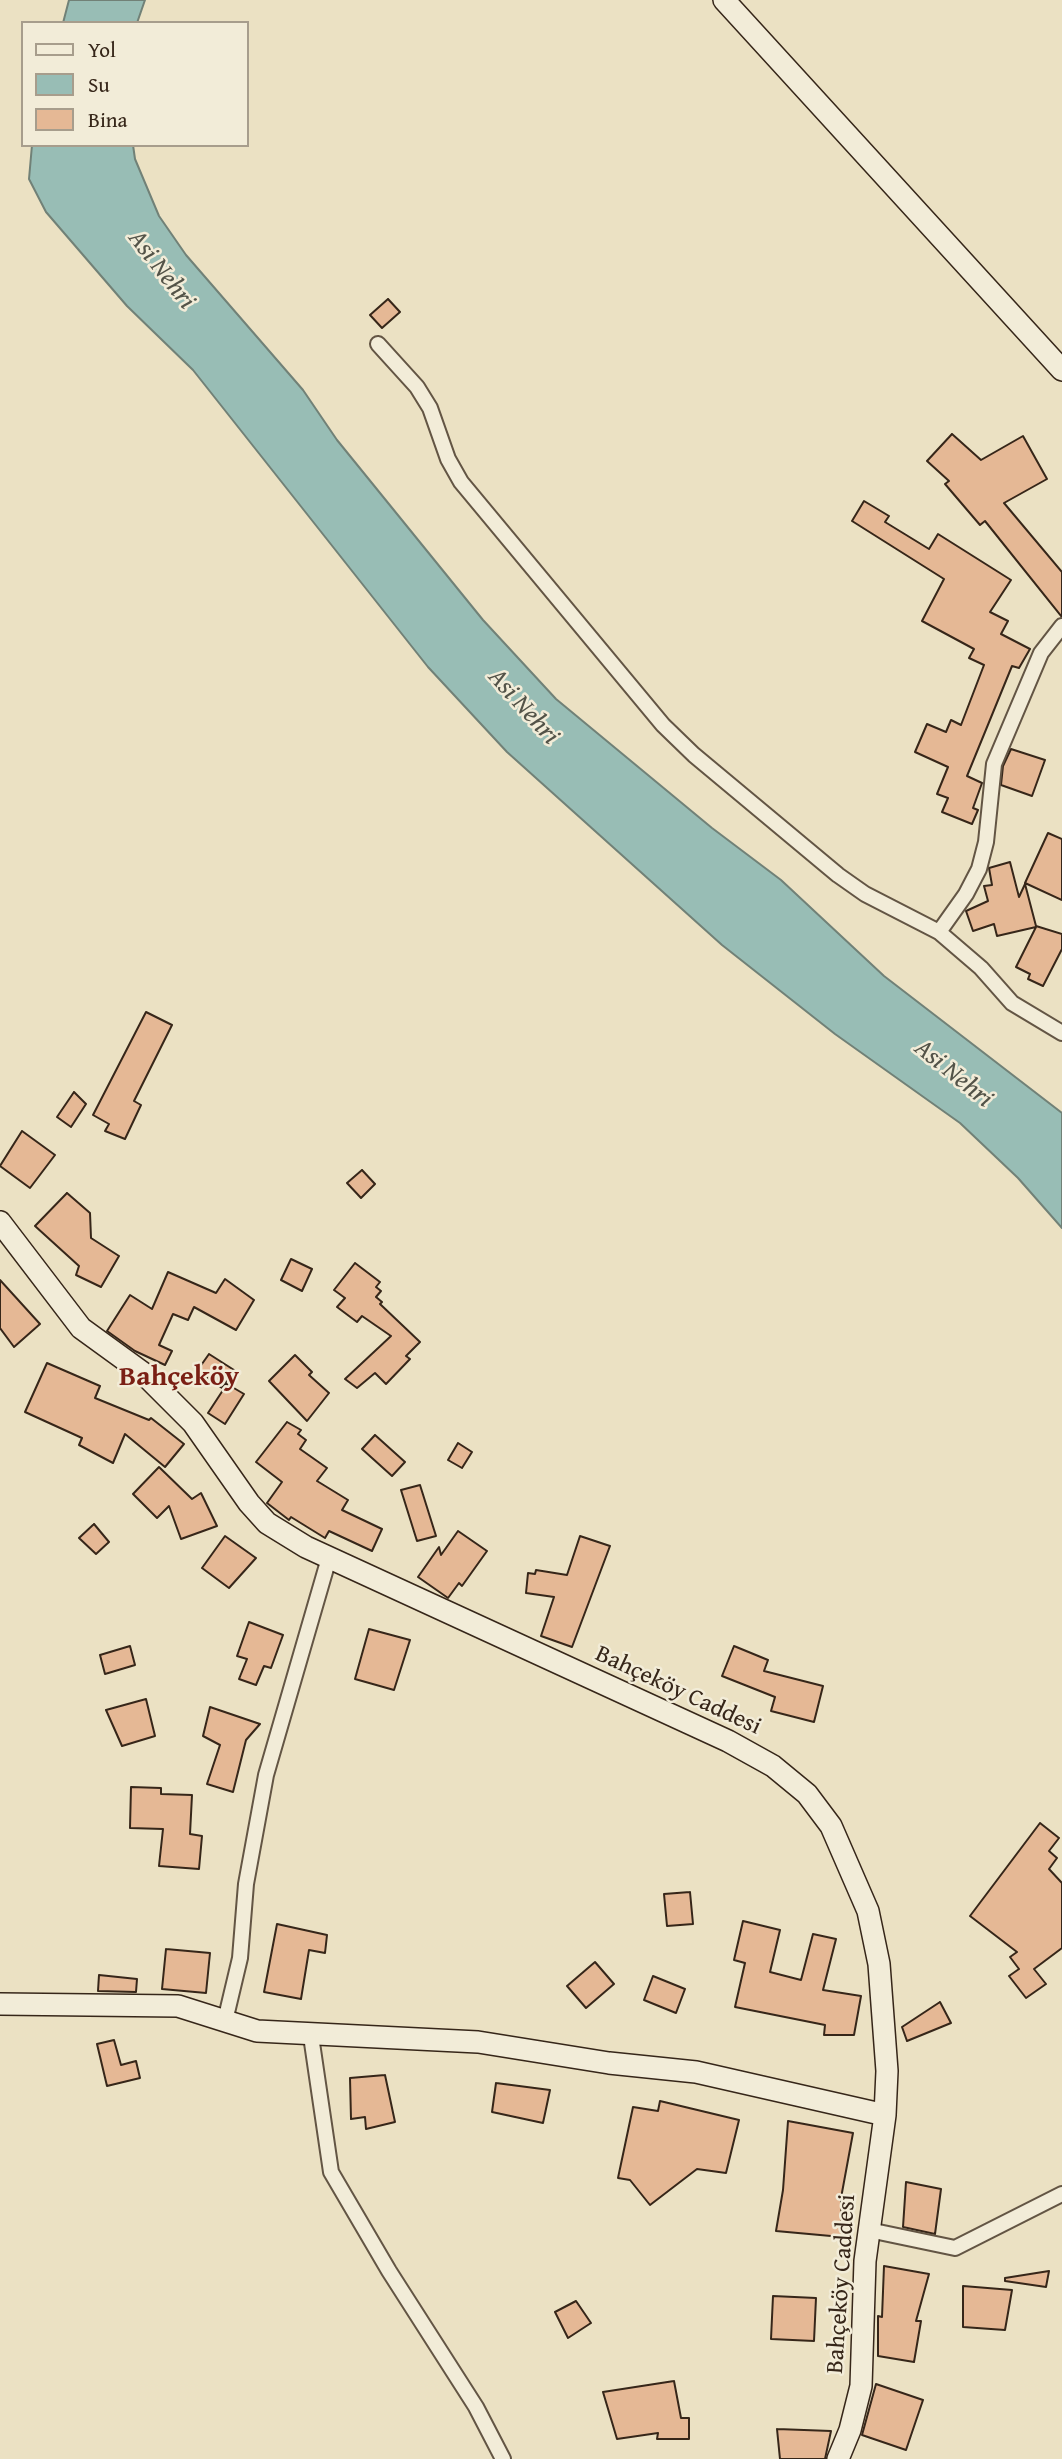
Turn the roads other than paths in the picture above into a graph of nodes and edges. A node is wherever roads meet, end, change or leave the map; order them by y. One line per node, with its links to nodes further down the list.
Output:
1 (724, 0): 3 (main road)
2 (378, 344): 5 (street)
3 (1062, 370)
4 (1062, 626): 5 (street)
5 (939, 932): 6 (street)
6 (1062, 1032)
7 (0, 1222): 8 (main road, Bahçeköy Caddesi)
8 (329, 1558): 10 (street); 12 (main road, Bahçeköy Caddesi)
9 (0, 2004): 10 (main road)
10 (225, 2021): 11 (main road)
11 (311, 2036): 12 (main road); 15 (street)
12 (885, 2115): 14 (main road, Bahçeköy Caddesi)
13 (1062, 2194): 14 (street)
14 (869, 2230): 16 (main road, Bahçeköy Caddesi)
15 (503, 2459)
16 (838, 2459)

